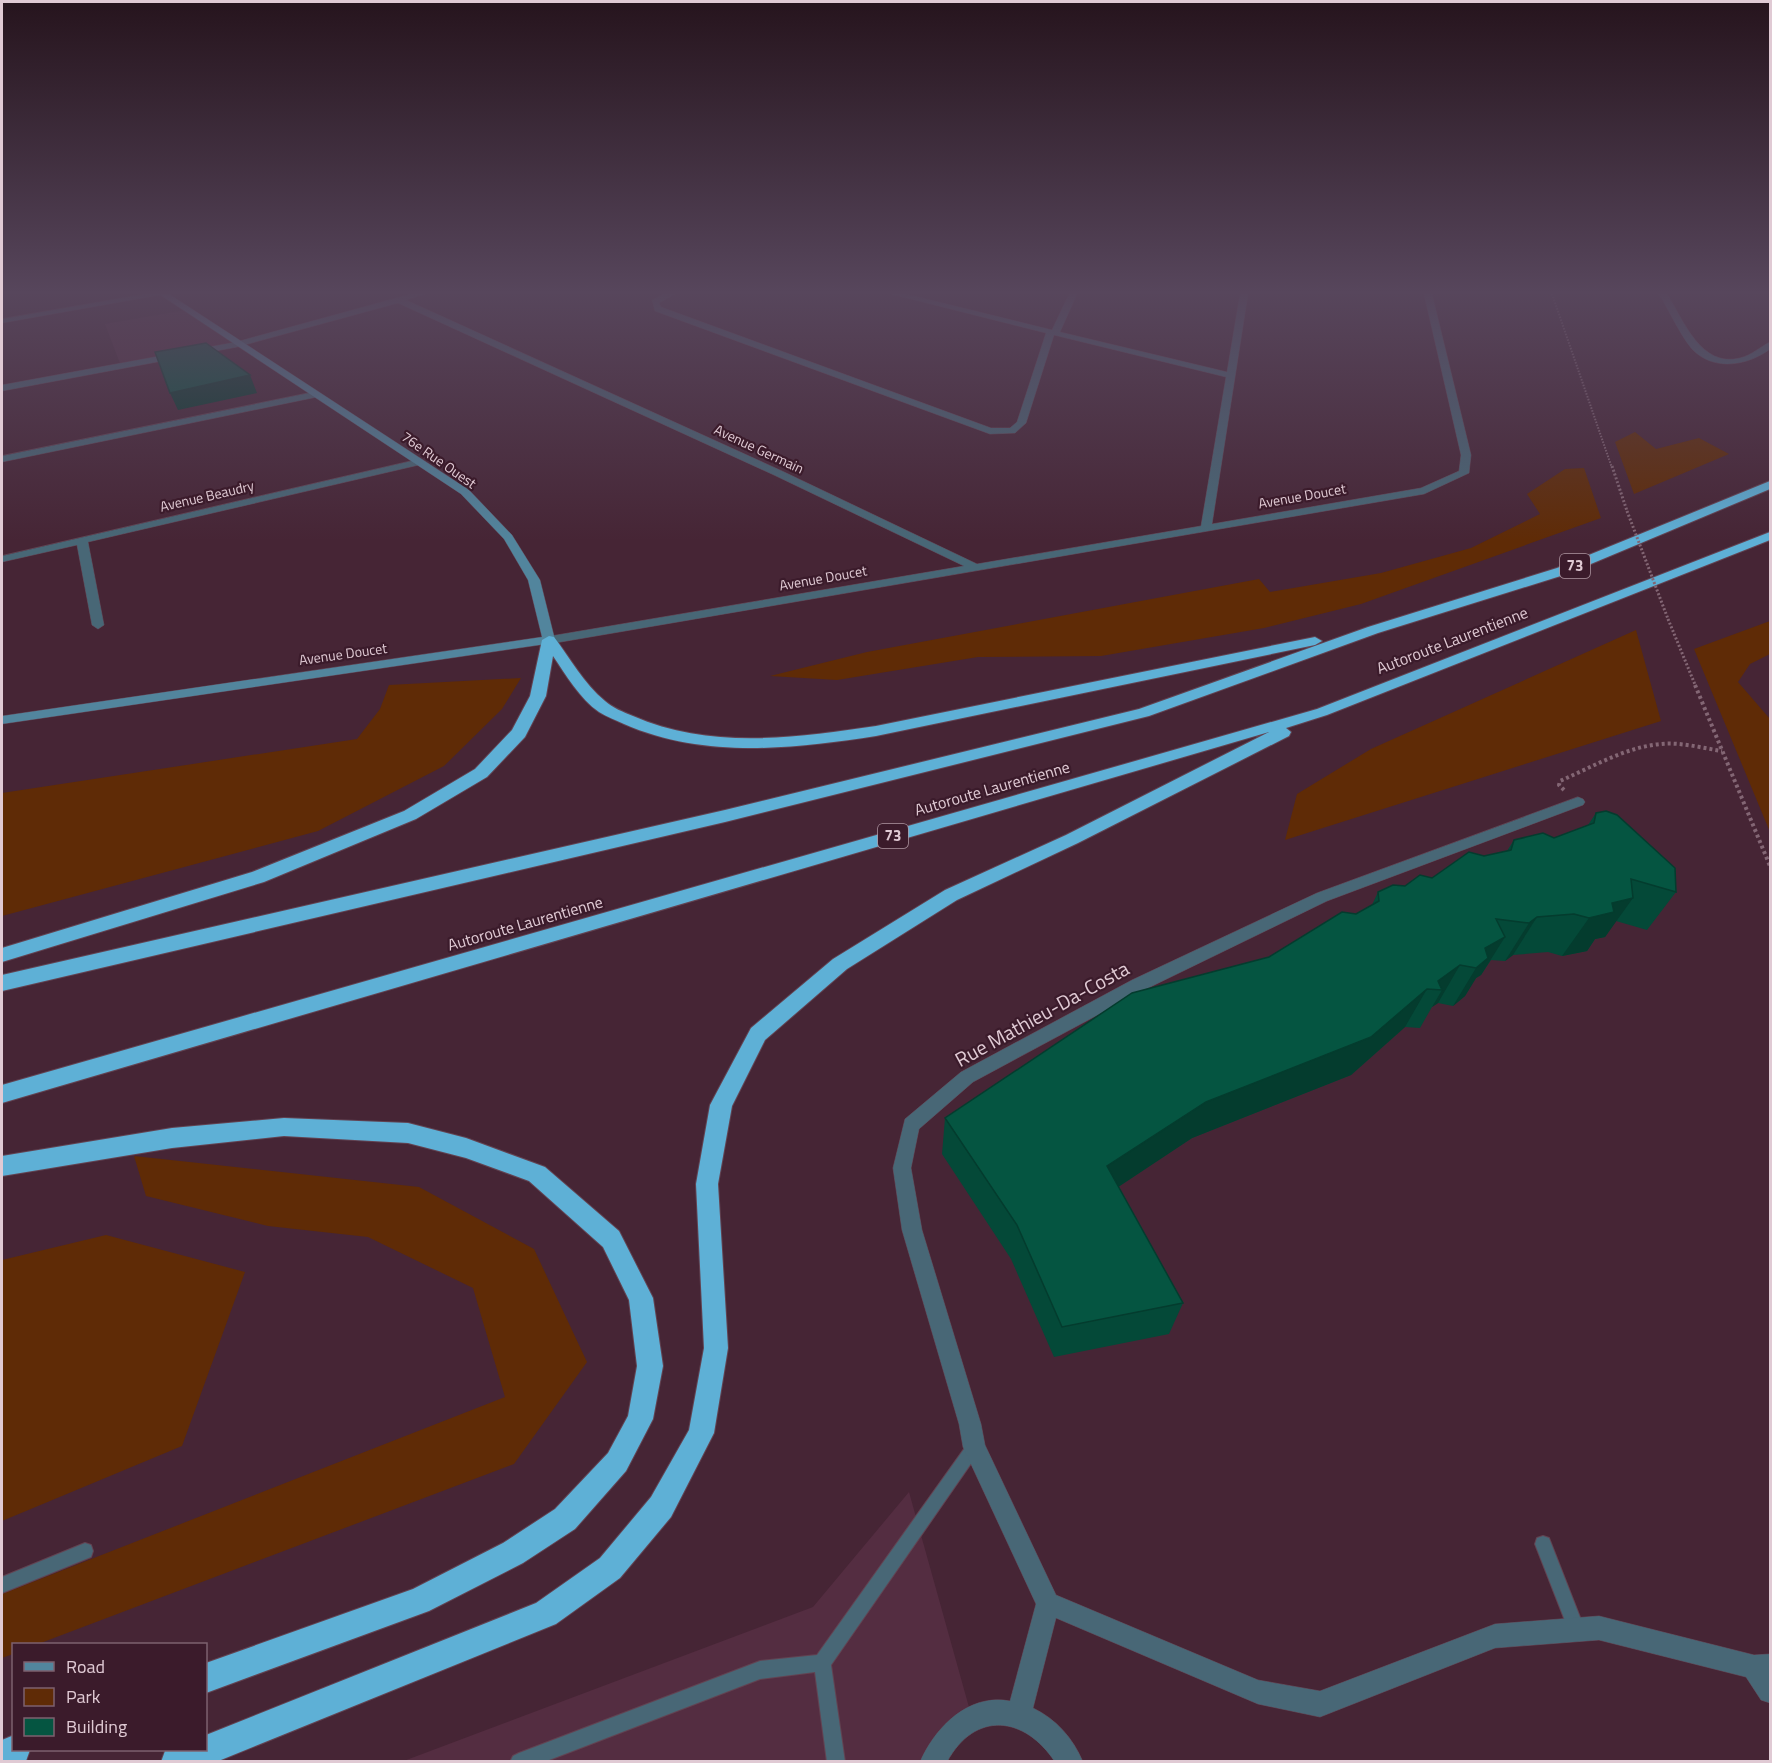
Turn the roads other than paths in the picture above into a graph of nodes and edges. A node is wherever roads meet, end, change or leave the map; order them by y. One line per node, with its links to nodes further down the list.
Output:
1 (65, 376): 8 (street)
2 (286, 376): 9 (street, 76e Rue Ouest)
3 (566, 376): 17 (street, Avenue Germain)
4 (841, 376): 5 (street)
5 (1037, 376)
6 (1231, 376): 13 (street)
7 (1447, 376): 13 (street, Avenue Doucet)
8 (2, 388)
9 (314, 395): 10 (street); 11 (street, 76e Rue Ouest)
10 (2, 459)
11 (420, 462): 15 (street, Avenue Beaudry); 20 (street, 76e Rue Ouest)
12 (1770, 485): 19 (highway, Autoroute Laurentienne / 73)
13 (1206, 528): 17 (street, Avenue Doucet)
14 (1770, 536): 21 (highway, Autoroute Laurentienne / 73)
15 (82, 540): 16 (street, Avenue Beaudry); 18 (street)
16 (2, 559)
17 (975, 567): 20 (street, Avenue Doucet)
18 (98, 625)
19 (1373, 630): 20 (highway); 25 (highway, Autoroute Laurentienne / 73)
20 (549, 640): 22 (street, Avenue Doucet); 24 (highway)
21 (1322, 712): 26 (highway, Autoroute Laurentienne / 73); 39 (highway)
22 (2, 720)
23 (1578, 802): 28 (street, Rue Mathieu-Da-Costa)
24 (2, 955)
25 (2, 983)
26 (2, 1094)
27 (2, 1166): 36 (highway)
28 (974, 1447): 32 (street, Rue Mathieu-Da-Costa); 34 (lane)
29 (1543, 1544): 33 (lane)
30 (85, 1551): 31 (lane)
31 (2, 1585)
32 (1048, 1603): 33 (street); 38 (street)
33 (1577, 1630): 35 (street)
34 (822, 1663): 42 (lane); 43 (lane)
35 (1762, 1666): 37 (street)
36 (207, 1678)
37 (1770, 1691)
38 (1019, 1715): 44 (street); 45 (street)
39 (207, 1749)
40 (201, 1751): 41 (highway)
41 (176, 1761)
42 (519, 1761)
43 (836, 1761)
44 (933, 1761)
45 (1070, 1761)

